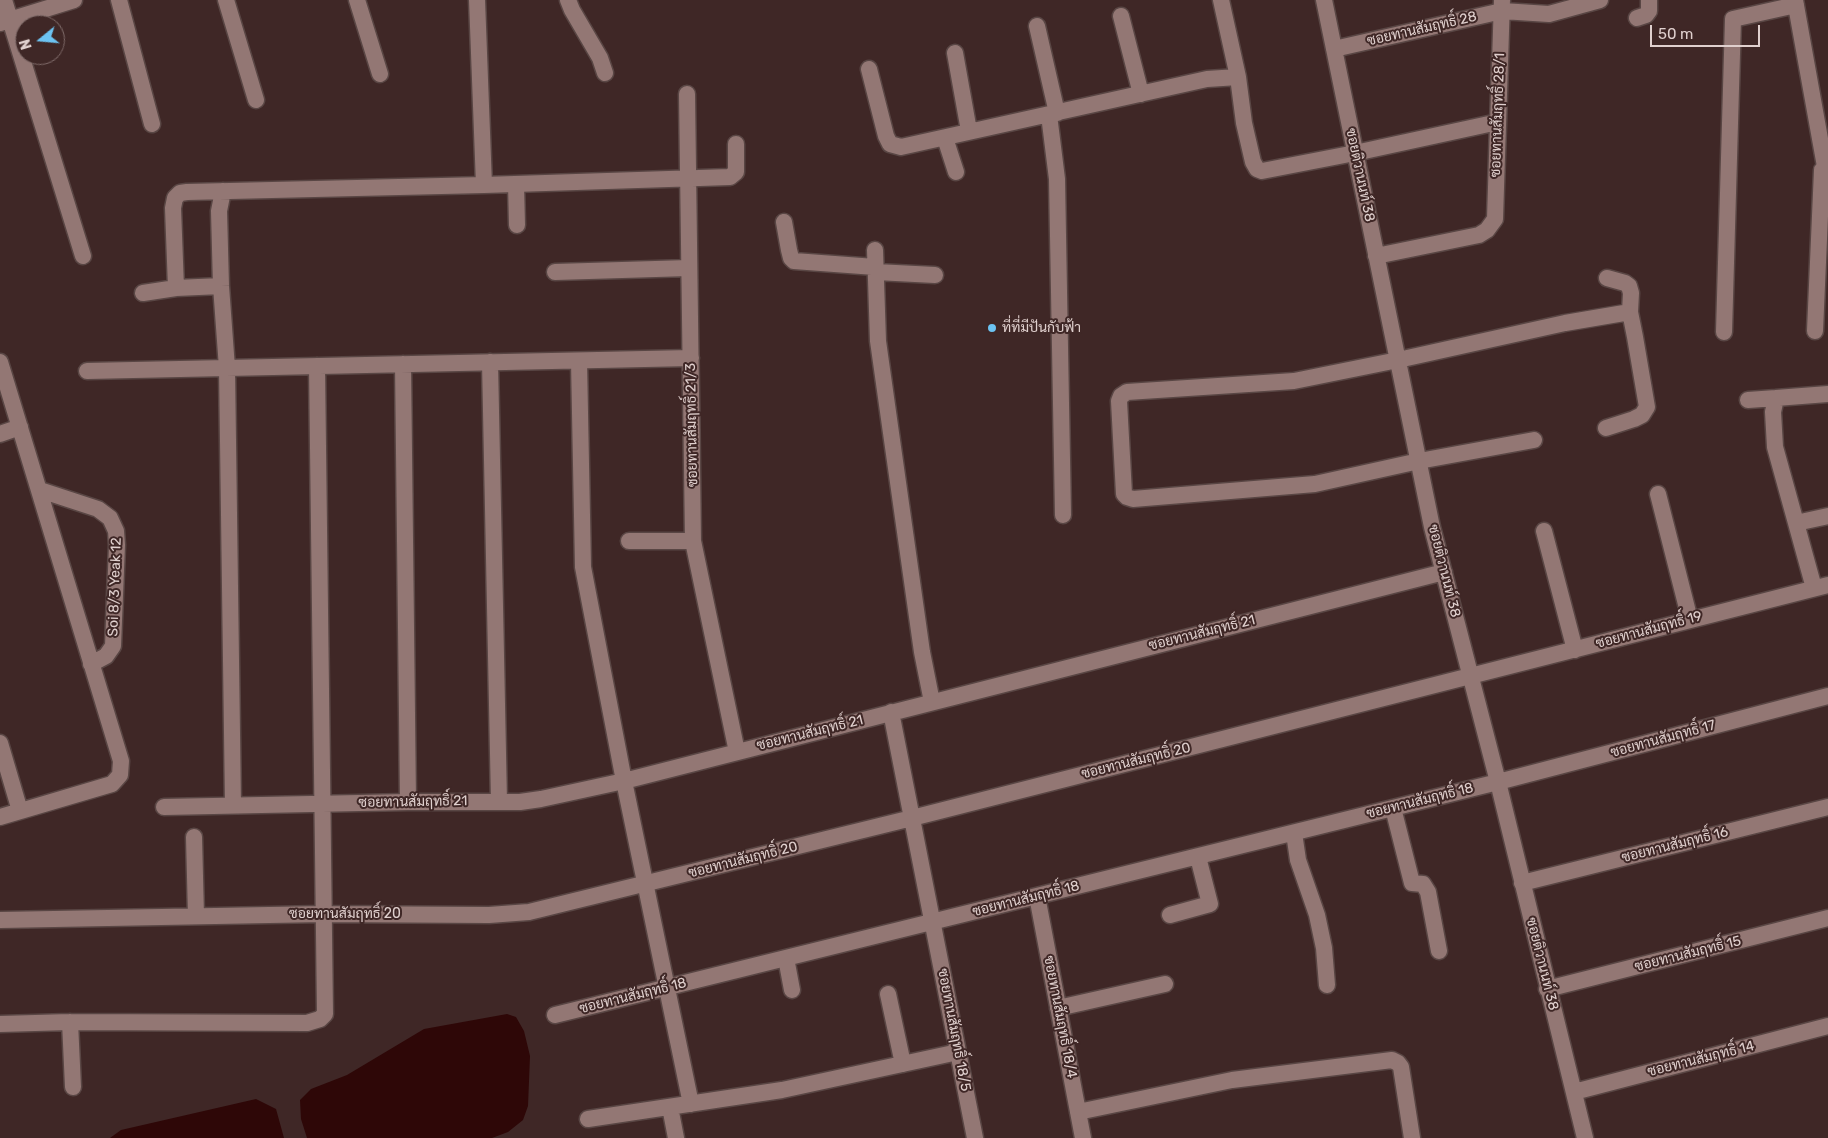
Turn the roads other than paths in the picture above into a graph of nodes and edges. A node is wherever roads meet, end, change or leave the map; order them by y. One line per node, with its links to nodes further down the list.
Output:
1 (4, 0): 16 (street)
2 (74, 0): 16 (street)
3 (119, 0): 29 (street)
4 (226, 0): 26 (street)
5 (356, 0): 22 (street)
6 (477, 0): 39 (street)
7 (568, 0): 21 (street)
8 (1221, 0): 23 (street)
9 (1324, 0): 18 (street, ซอยติวานนท์ 38)
10 (1600, 0): 13 (street, ซอยทานสัมฤทธิ์ 28)
11 (1649, 0): 15 (street)
12 (1796, 2): 33 (street); 57 (street)
13 (1502, 6): 18 (street, ซอยทานสัมฤทธิ์ 28); 28 (street, ซอยทานสัมฤทธิ์ 28/1)
14 (1121, 16): 25 (street)
15 (1637, 18)
16 (5, 21): 44 (street)
17 (1037, 26): 27 (street)
18 (1334, 49): 34 (street, ซอยติวานนท์ 38)
19 (955, 53): 30 (street)
20 (869, 69): 31 (street)
21 (605, 73)
22 (380, 74)
23 (1238, 77): 25 (street); 34 (street)
24 (687, 94): 36 (street, ซอยทานสัมฤทธิ์ 21/3)
25 (1142, 94): 27 (street)
26 (256, 100)
27 (1053, 114): 30 (street); 77 (street)
28 (1498, 122): 34 (street); 45 (street, ซอยทานสัมฤทธิ์ 28/1)
29 (152, 124)
30 (969, 131): 31 (street)
31 (946, 138): 35 (street)
32 (736, 144): 36 (street)
33 (1823, 152): 37 (street); 54 (street)
34 (1355, 153): 45 (street, ซอยติวานนท์ 38)
35 (956, 172)
36 (687, 178): 38 (street); 46 (street, ซอยทานสัมฤทธิ์ 21/3)
37 (1828, 183)
38 (516, 184): 39 (street); 42 (street)
39 (484, 185): 40 (street)
40 (222, 191): 51 (street); 52 (street)
41 (784, 222): 47 (street)
42 (517, 225)
43 (875, 250): 47 (street)
44 (83, 256)
45 (1376, 256): 59 (street, ซอยติวานนท์ 38)
46 (689, 268): 48 (street); 58 (street, ซอยทานสัมฤทธิ์ 21/3)
47 (876, 270): 49 (street); 90 (street)
48 (555, 272)
49 (935, 275)
50 (1608, 278): 55 (street)
51 (221, 286): 52 (street); 65 (street)
52 (176, 288): 53 (street)
53 (143, 294)
54 (1822, 308): 56 (street)
55 (1630, 312): 59 (street); 71 (street)
56 (1815, 331)
57 (1724, 332)
58 (691, 358): 60 (street); 82 (street, ซอยทานสัมฤทธิ์ 21/3)
59 (1398, 360): 74 (street, ซอยติวานนท์ 38); 74 (street)
60 (579, 361): 62 (street); 94 (street)
61 (0, 362): 70 (street)
62 (490, 362): 63 (street); 97 (street)
63 (403, 364): 64 (street); 96 (street)
64 (317, 366): 65 (street); 98 (street)
65 (227, 368): 66 (street); 99 (street)
66 (87, 371)
67 (1828, 394): 68 (street)
68 (1776, 398): 69 (street); 79 (street)
69 (1748, 400)
70 (20, 427): 72 (street); 75 (street)
71 (1606, 428)
72 (0, 434)
73 (1534, 440): 74 (street)
74 (1418, 461): 83 (street, ซอยติวานนท์ 38)
75 (40, 490): 87 (street); 87 (street, Soi 8/3 Yeak 12)
76 (1658, 494): 85 (street)
77 (1063, 515)
78 (1828, 516): 79 (street)
79 (1796, 523): 84 (street)
80 (1544, 531): 86 (street)
81 (629, 541): 82 (street)
82 (694, 541): 93 (street, ซอยทานสัมฤทธิ์ 21/3)
83 (1444, 572): 88 (street, ซอยติวานนท์ 38); 90 (street, ซอยทานสัมฤทธิ์ 21)
84 (1821, 586): 85 (street, ซอยทานสัมฤทธิ์ 19)
85 (1690, 620): 86 (street, ซอยทานสัมฤทธิ์ 19)
86 (1575, 650): 88 (street, ซอยทานสัมฤทธิ์ 19)
87 (91, 664): 103 (street)
88 (1470, 676): 95 (street, ซอยติวานนท์ 38); 105 (street, ซอยทานสัมฤทธิ์ 20)
89 (1828, 696): 95 (street, ซอยทานสัมฤทธิ์ 17)
90 (932, 702): 91 (street, ซอยทานสัมฤทธิ์ 21)
91 (891, 712): 93 (street, ซอยทานสัมฤทธิ์ 21); 105 (street, ซอยทานสัมฤทธิ์ 18/5)
92 (0, 743): 103 (street)
93 (737, 752): 94 (street, ซอยทานสัมฤทธิ์ 21)
94 (624, 781): 97 (street, ซอยทานสัมฤทธิ์ 21); 110 (street)
95 (1498, 782): 102 (street, ซอยทานสัมฤทธิ์ 18); 109 (street, ซอยติวานนท์ 38)
96 (408, 802): 97 (street, ซอยทานสัมฤทธิ์ 21); 98 (street, ซอยทานสัมฤทธิ์ 21)
97 (499, 802)
98 (322, 804): 99 (street, ซอยทานสัมฤทธิ์ 21); 112 (street)
99 (233, 806): 100 (street, ซอยทานสัมฤทธิ์ 21)
100 (164, 807)
101 (1828, 807): 109 (street, ซอยทานสัมฤทธิ์ 16)
102 (1393, 808): 106 (street, ซอยทานสัมฤทธิ์ 18); 118 (street)
103 (20, 811): 104 (street)
104 (0, 817)
105 (912, 818): 110 (street, ซอยทานสัมฤทธิ์ 20); 117 (street, ซอยทานสัมฤทธิ์ 18/5)
106 (1294, 833): 108 (street, ซอยทานสัมฤทธิ์ 18); 121 (street)
107 (194, 837): 114 (street)
108 (1198, 857): 111 (street, ซอยทานสัมฤทธิ์ 18); 113 (street)
109 (1522, 883): 123 (street, ซอยติวานนท์ 38)
110 (645, 885): 112 (street, ซอยทานสัมฤทธิ์ 20); 122 (street)
111 (1036, 896): 117 (street, ซอยทานสัมฤทธิ์ 18); 126 (street, ซอยทานสัมฤทธิ์ 18/4)
112 (322, 914): 114 (street, ซอยทานสัมฤทธิ์ 20); 128 (street)
113 (1170, 915)
114 (196, 916): 116 (street, ซอยทานสัมฤทธิ์ 20)
115 (1828, 918): 123 (street, ซอยทานสัมฤทธิ์ 15)
116 (0, 920)
117 (933, 922): 119 (street, ซอยทานสัมฤทธิ์ 18); 131 (street, ซอยทานสัมฤทธิ์ 18/5)
118 (1439, 951)
119 (786, 958): 122 (street, ซอยทานสัมฤทธิ์ 18); 124 (street)
120 (1165, 984): 126 (street)
121 (1327, 986)
122 (666, 988): 127 (street, ซอยทานสัมฤทธิ์ 18); 135 (street)
123 (1547, 989): 134 (street, ซอยติวานนท์ 38)
124 (792, 990)
125 (888, 994): 132 (street)
126 (1058, 1008): 137 (street, ซอยทานสัมฤทธิ์ 18/4)
127 (555, 1015)
128 (70, 1022): 129 (street); 133 (street)
129 (0, 1024)
130 (1828, 1026): 134 (street, ซอยทานสัมฤทธิ์ 14)
131 (958, 1052): 132 (street); 140 (street, ซอยทานสัมฤทธิ์ 18/5)
132 (903, 1064): 135 (street)
133 (73, 1087)
134 (1574, 1092): 143 (street, ซอยติวานนท์ 38)
135 (691, 1104): 136 (street)
136 (670, 1107): 138 (street); 139 (street)
137 (1078, 1112): 141 (street, ซอยทานสัมฤทธิ์ 18/4); 142 (street)
138 (588, 1119)
139 (676, 1138)
140 (975, 1138)
141 (1083, 1138)
142 (1412, 1138)
143 (1585, 1138)

